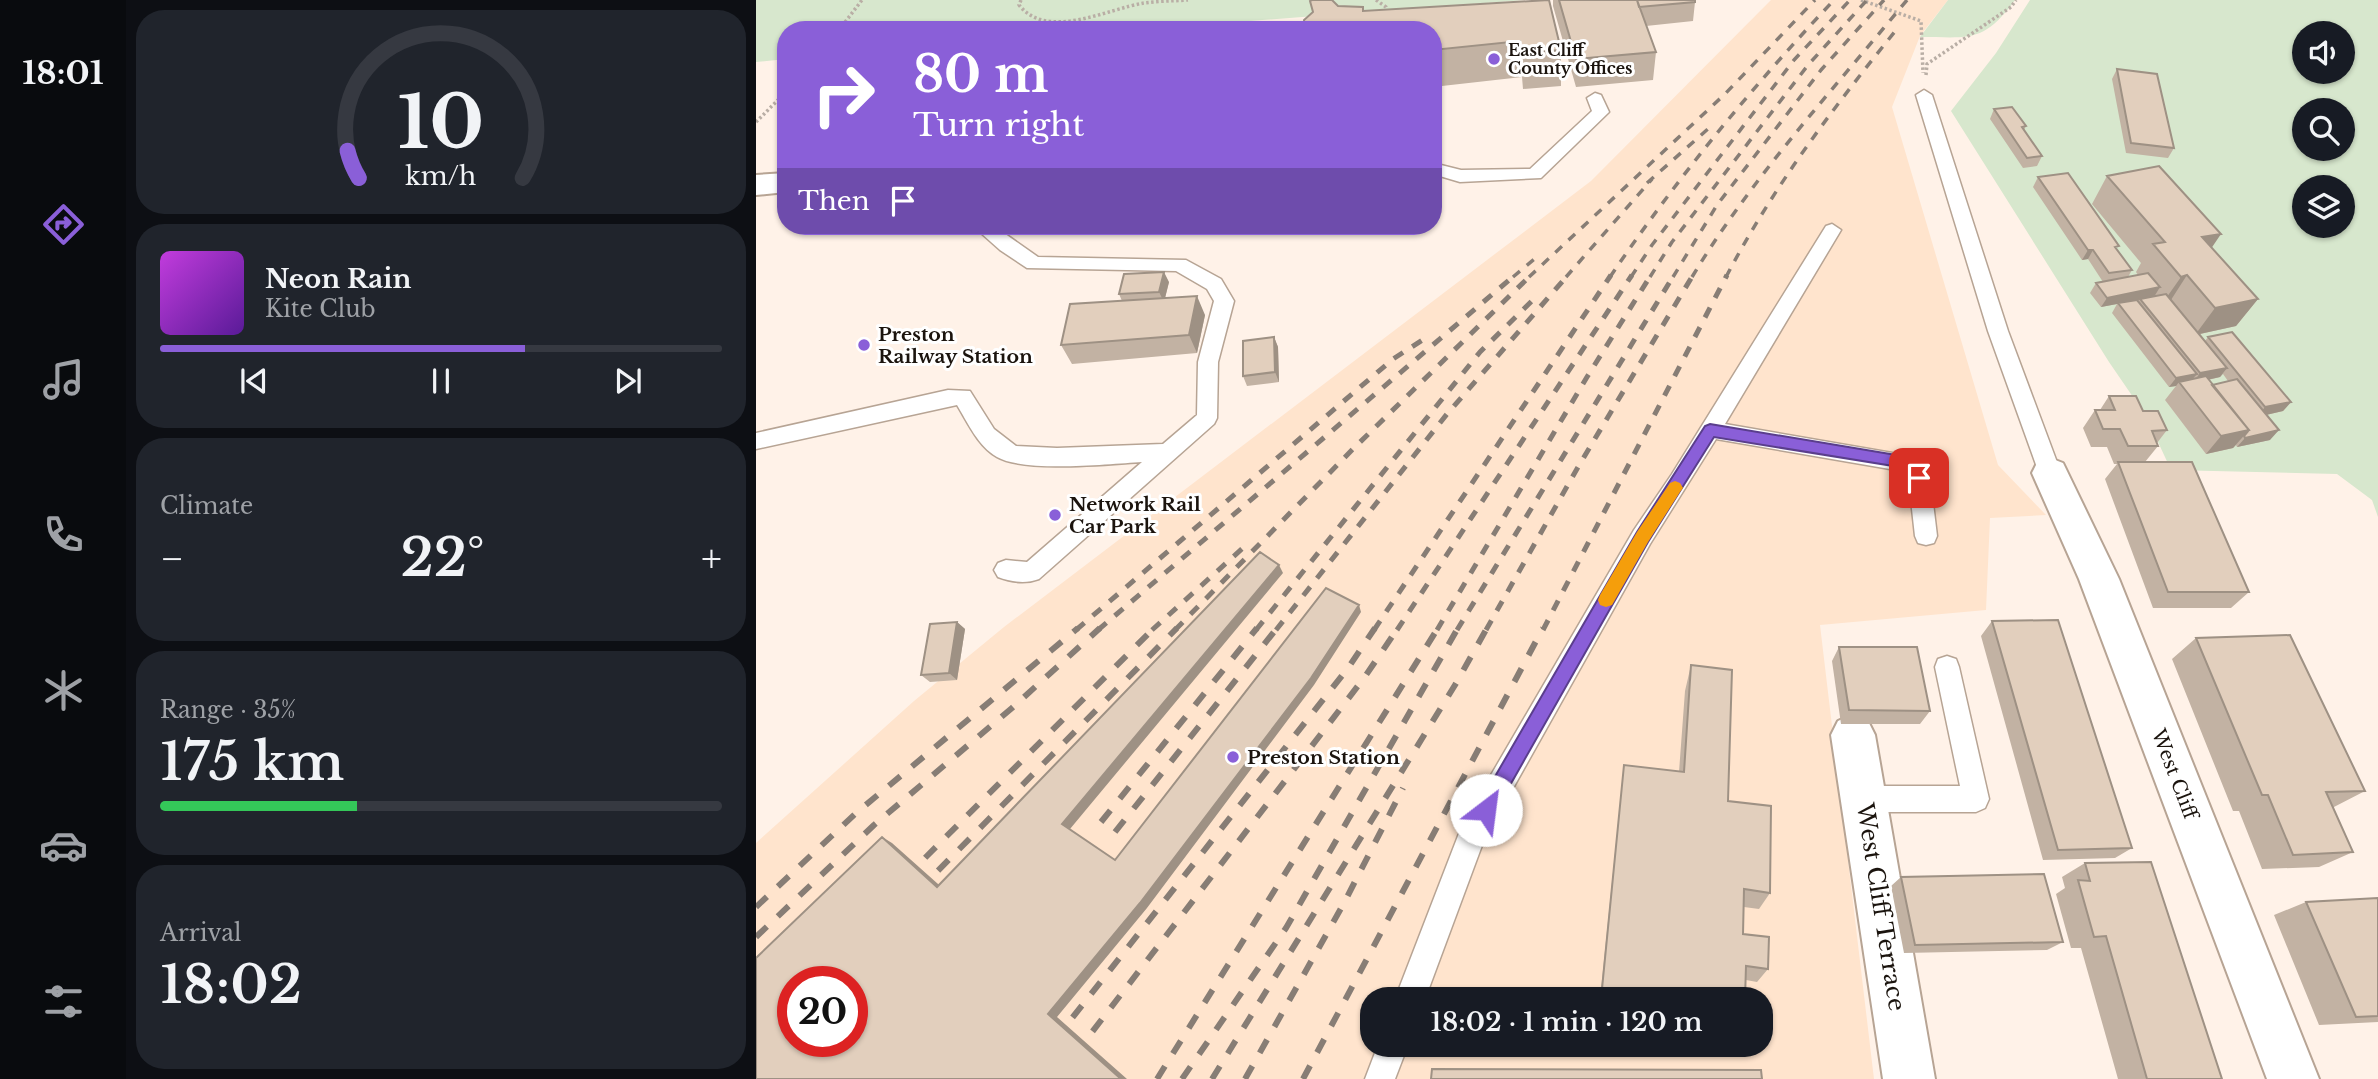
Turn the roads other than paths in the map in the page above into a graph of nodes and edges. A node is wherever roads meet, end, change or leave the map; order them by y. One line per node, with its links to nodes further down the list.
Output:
1 (1924, 95): 11 (lane)
2 (1595, 98): 3 (lane)
3 (1442, 171)
4 (777, 183): 5 (street)
5 (756, 186)
6 (1832, 230): 8 (lane)
7 (993, 235): 10 (lane)
8 (1710, 430): 12 (lane); 17 (lane)
9 (756, 442): 10 (lane)
10 (1168, 452): 13 (lane)
11 (2050, 473): 21 (street, West Cliff)
12 (1926, 536)
13 (1006, 570)
14 (1947, 667): 16 (lane)
15 (1853, 735): 16 (street, West Cliff Terrace)
16 (1863, 799): 20 (street, West Cliff Terrace)
17 (1415, 987)
18 (1388, 1057): 19 (lane)
19 (1380, 1079)
20 (1909, 1079)
21 (2293, 1079)

